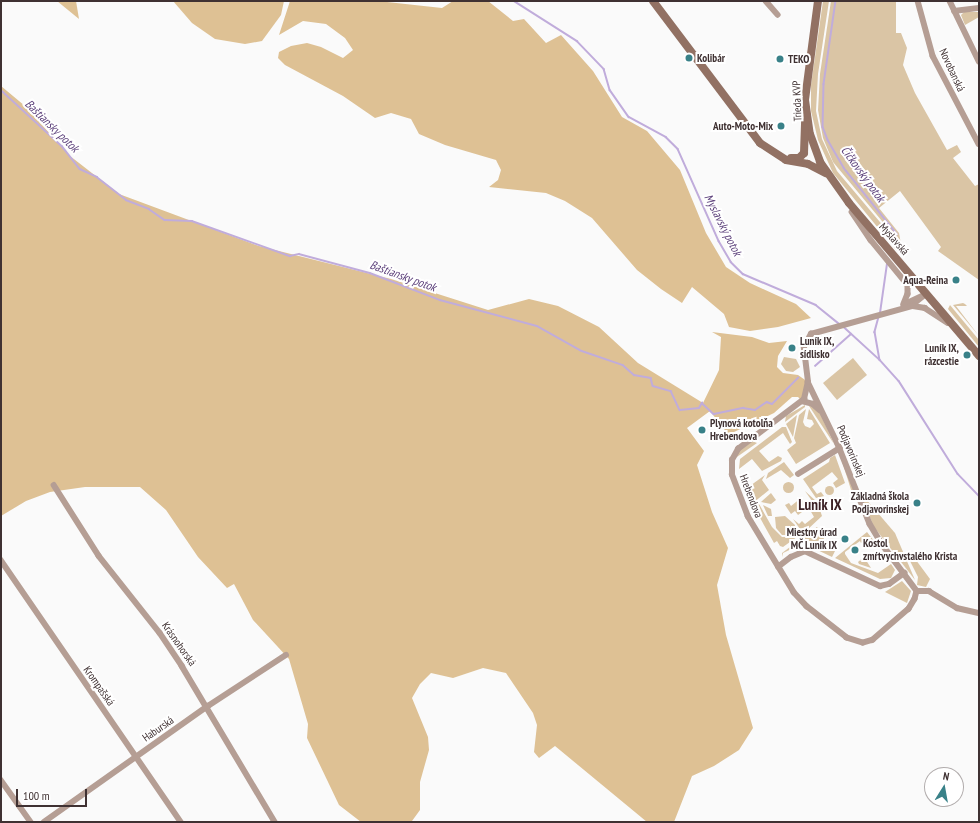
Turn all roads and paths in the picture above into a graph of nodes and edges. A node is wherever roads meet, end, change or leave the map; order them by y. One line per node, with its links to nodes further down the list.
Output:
1 (653, 1): 13 (street)
2 (766, 1): 8 (street)
3 (818, 1): 10 (street, Trieda KVP)
4 (918, 1): 11 (street, Novobanská)
5 (950, 1): 7 (street)
6 (979, 8): 7 (street)
7 (954, 11): 9 (street)
8 (778, 15)
9 (979, 61)
10 (806, 112): 12 (street, Trieda KVP); 14 (street)
11 (979, 144)
12 (817, 155): 14 (street); 15 (street, Myslavská)
13 (779, 156): 14 (street); 15 (street)
14 (799, 158)
15 (827, 174): 16 (street, Myslavská)
16 (834, 185): 17 (street, Myslavská); 18 (street)
17 (926, 294): 18 (street); 19 (street, Myslavská)
18 (906, 306): 19 (street); 21 (street)
19 (955, 329): 20 (street, Myslavská)
20 (979, 356)
21 (808, 382): 22 (street); 23 (street, Podjavorinskej)
22 (802, 401): 23 (street); 28 (street, Hrebendova)
23 (822, 411): 24 (street, Podjavorinskej)
24 (840, 448): 25 (street); 29 (street, Podjavorinskej)
25 (798, 474)
26 (54, 485): 33 (street, Krásnohorská)
27 (1, 560): 34 (street, Krompašská)
28 (778, 567): 29 (street); 30 (street, Hrebendova)
29 (904, 573): 30 (street, Podjavorinskej)
30 (917, 591): 31 (street)
31 (979, 613)
32 (286, 655): 33 (street, Haburská)
33 (208, 706): 34 (street, Haburská); 39 (street, Krásnohorská)
34 (136, 756): 37 (street, Haburská); 38 (street, Krompašská)
35 (1, 780): 36 (street)
36 (31, 822)
37 (44, 822)
38 (181, 822)
39 (275, 822)

